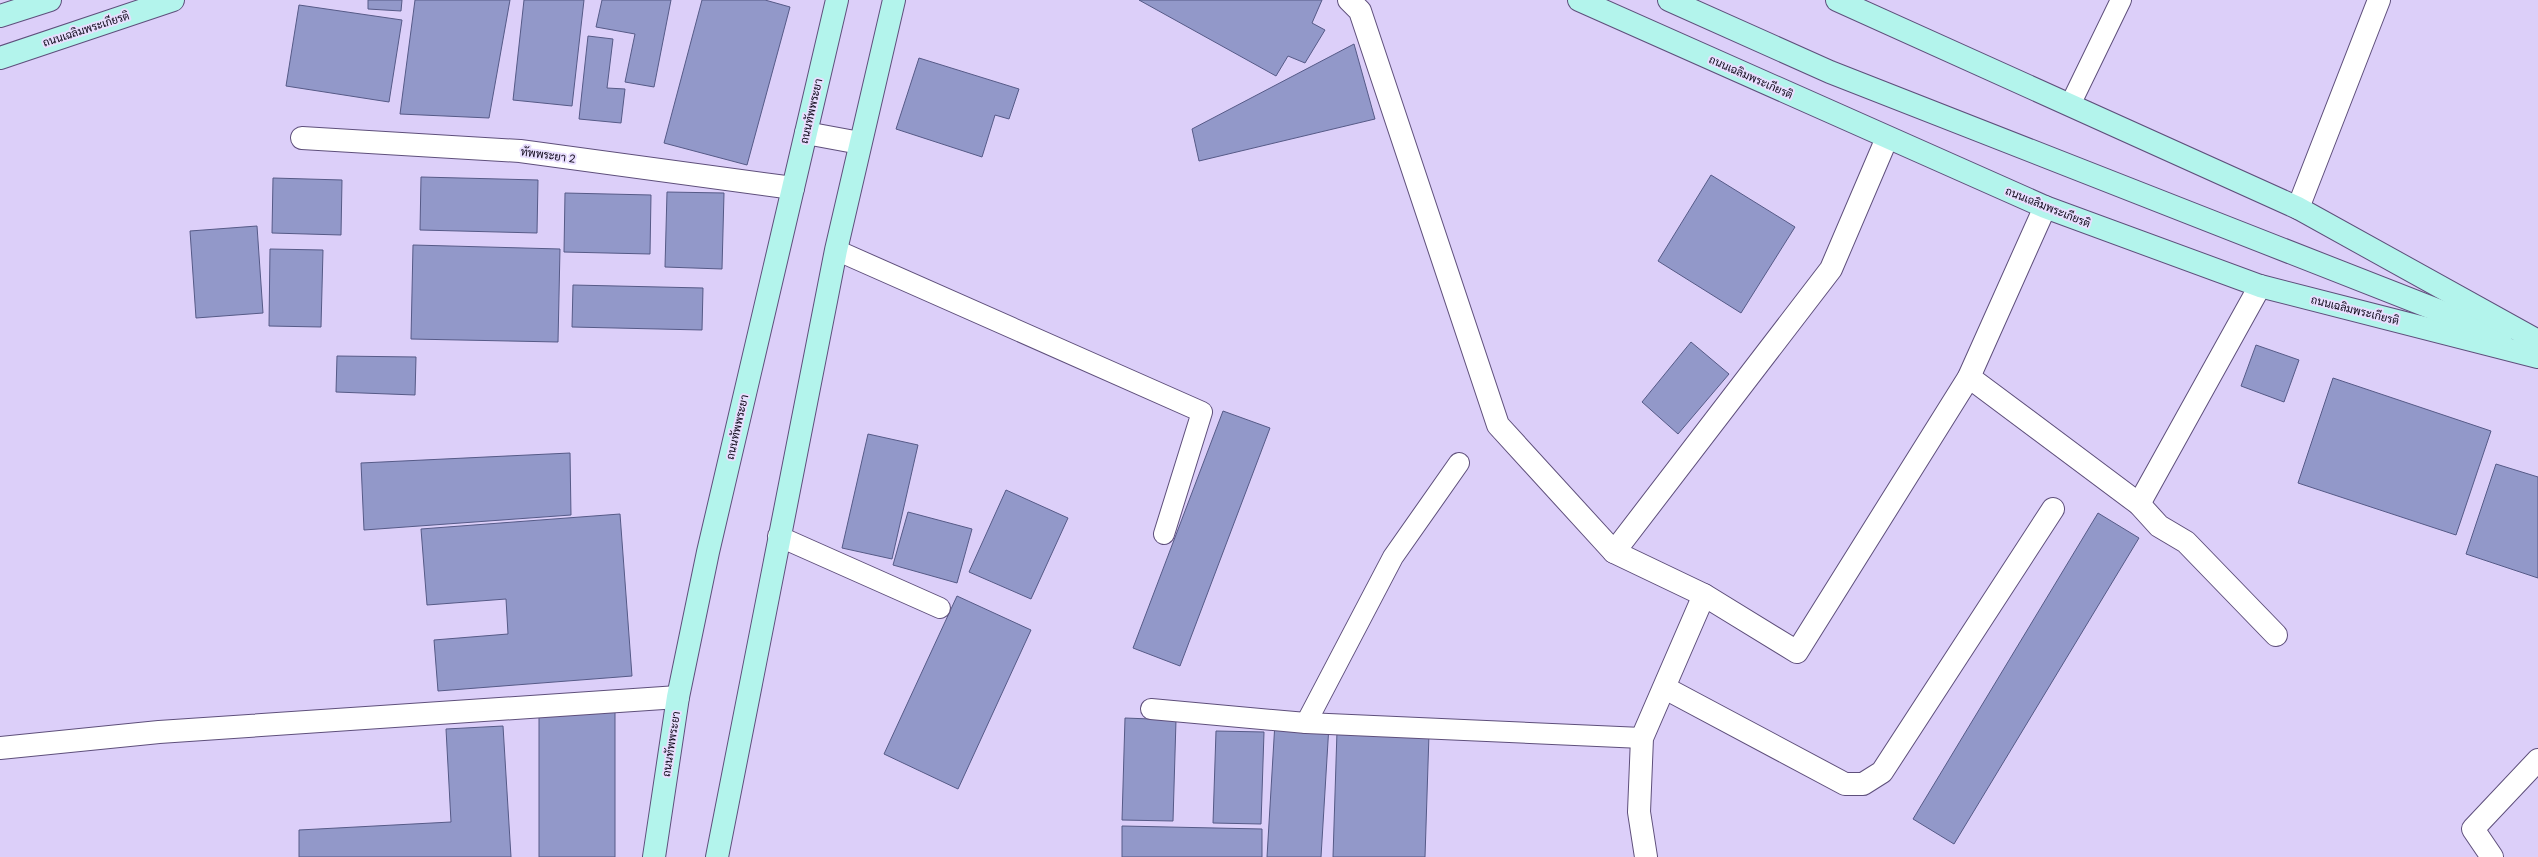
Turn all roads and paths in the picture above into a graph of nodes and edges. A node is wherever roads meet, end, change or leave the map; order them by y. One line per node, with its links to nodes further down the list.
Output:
1 (50, 0): 11 (main road)
2 (173, 0): 12 (main road, ถนนเฉลิมพระเกียรติ)
3 (837, 0): 14 (main road, ถนนทัพพระยา)
4 (894, 0): 17 (main road)
5 (1349, 0): 32 (street)
6 (1579, 0): 16 (main road, ถนนเฉลิมพระเกียรติ)
7 (1669, 0): 24 (main road)
8 (1837, 0): 13 (main road)
9 (2121, 0): 13 (lane)
10 (2379, 0): 20 (street)
11 (0, 16)
12 (0, 58)
13 (2070, 105): 20 (main road)
14 (806, 133): 17 (street); 18 (main road, ถนนทัพพระยา)
15 (302, 138): 18 (street, ทัพพระยา 2)
16 (1887, 138): 19 (main road, ถนนเฉลิมพระเกียรติ); 32 (street)
17 (860, 143): 21 (main road)
18 (792, 188): 37 (main road, ถนนทัพพระยา)
19 (2045, 207): 22 (main road, ถนนเฉลิมพระเกียรติ); 26 (street)
20 (2298, 208): 23 (main road)
21 (836, 250): 30 (lane); 31 (main road)
22 (2260, 286): 25 (main road, ถนนเฉลิมพระเกียรติ); 28 (street)
23 (2538, 342)
24 (2538, 350)
25 (2538, 357)
26 (1969, 377): 28 (street); 33 (street)
27 (1459, 463): 39 (lane)
28 (2139, 504): 35 (street)
29 (2053, 509): 36 (street)
30 (1164, 534)
31 (778, 536): 34 (lane); 44 (main road)
32 (1614, 552): 33 (street)
33 (1704, 595): 36 (street)
34 (940, 608)
35 (2276, 635)
36 (1665, 688): 40 (street)
37 (678, 697): 41 (street); 43 (main road, ถนนทัพพระยา)
38 (1151, 709): 39 (lane)
39 (1306, 723): 40 (lane)
40 (1642, 738): 45 (street)
41 (0, 748)
42 (2538, 760): 46 (street)
43 (654, 857)
44 (717, 857)
45 (1646, 857)
46 (2492, 857)

